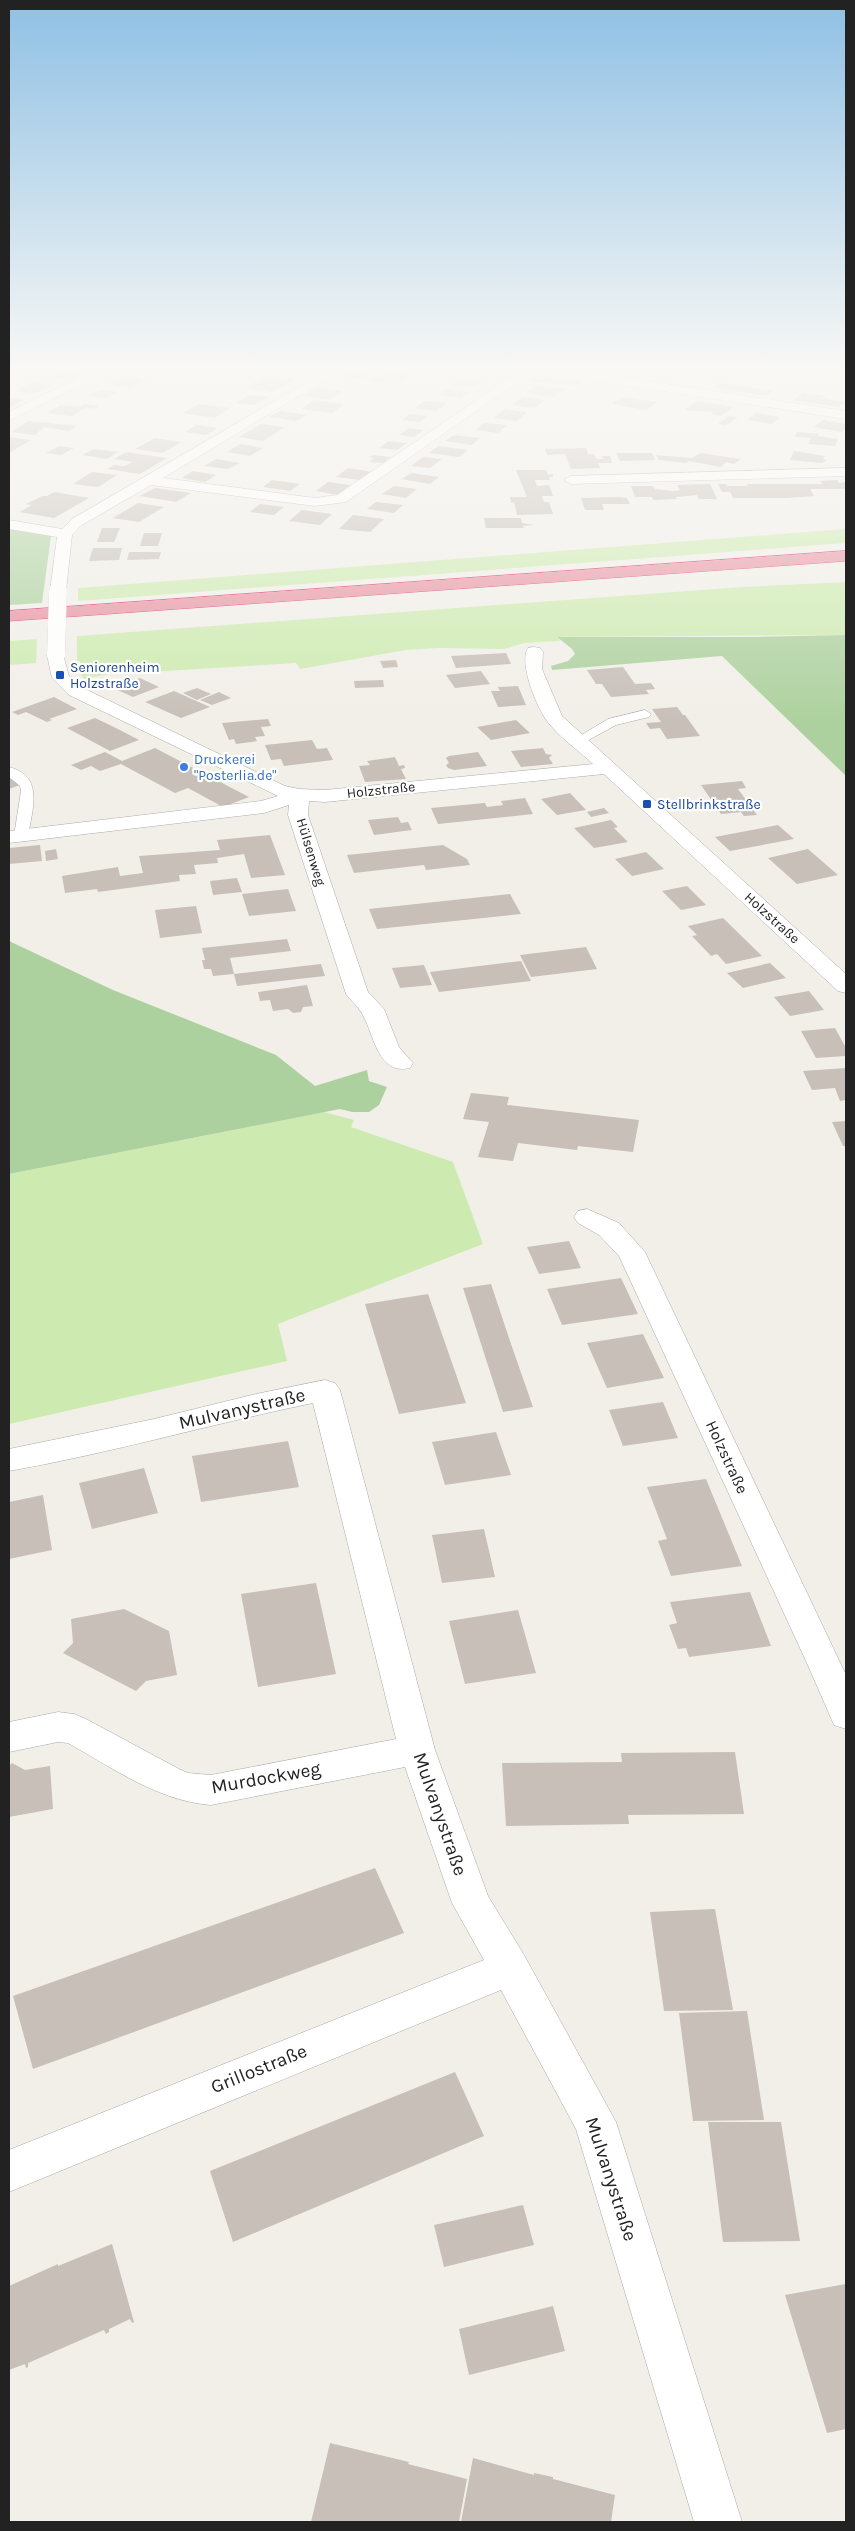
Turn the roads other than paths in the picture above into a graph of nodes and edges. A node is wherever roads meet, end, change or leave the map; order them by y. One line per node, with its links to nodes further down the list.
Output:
1 (134, 488): 5 (street)
2 (210, 488): 3 (street)
3 (357, 488)
4 (9, 525): 5 (street)
5 (64, 534): 15 (street, Holzstraße, bridge)
6 (846, 556): 8 (highway)
7 (846, 572): 9 (highway)
8 (9, 616)
9 (9, 631)
10 (534, 652): 12 (street)
11 (645, 714): 12 (lane)
12 (579, 740): 13 (street)
13 (606, 768): 15 (street, Holzstraße); 17 (street, Holzstraße)
14 (9, 771): 16 (lane)
15 (299, 795): 16 (street, Hülsenweg); 18 (street, Hülsenweg)
16 (15, 836)
17 (846, 986)
18 (401, 1063)
19 (586, 1217): 21 (street, Holzstraße)
20 (9, 1460): 23 (street, Mulvanystraße)
21 (846, 1716)
22 (9, 1737): 23 (street, Murdockweg)
23 (418, 1750): 24 (street, Mulvanystraße)
24 (510, 1968): 25 (street, Grillostraße); 26 (street, Mulvanystraße)
25 (9, 2171)
26 (718, 2522)

